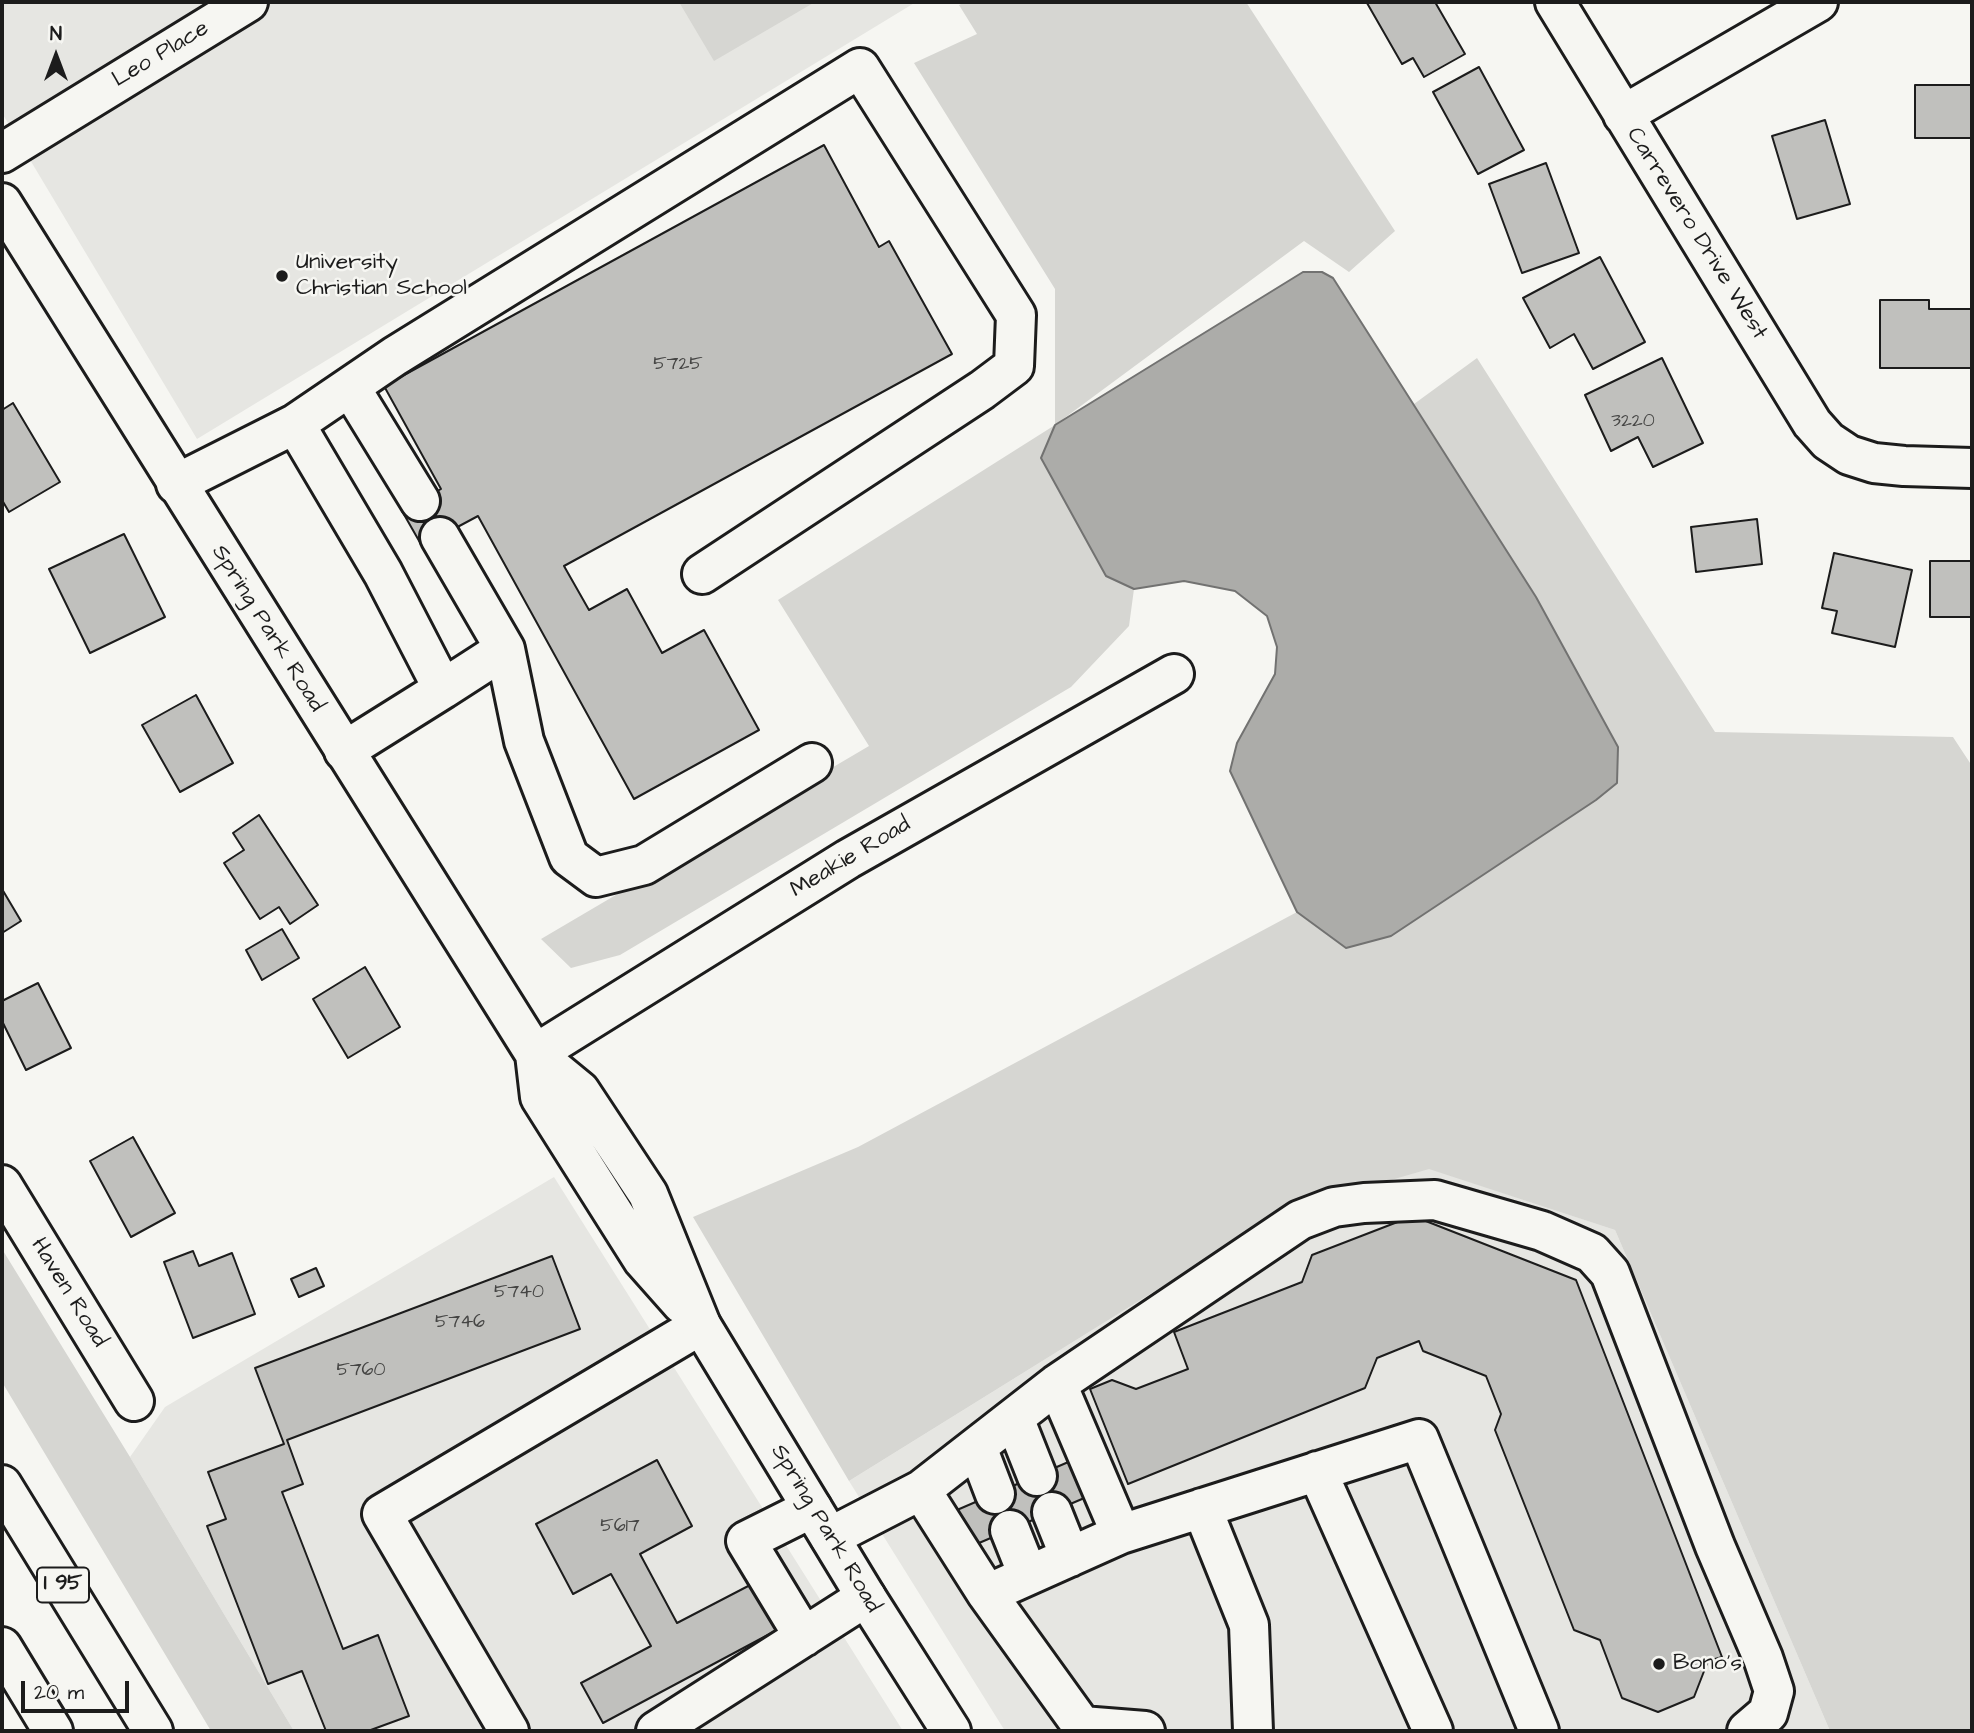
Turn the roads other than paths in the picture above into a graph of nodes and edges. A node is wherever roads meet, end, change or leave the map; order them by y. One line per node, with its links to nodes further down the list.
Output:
1 (248, 2): 5 (main road, Leo Place)
2 (1555, 2): 4 (main road, Carrevero Drive West)
3 (1818, 2): 4 (main road)
4 (1623, 115): 9 (main road, Carrevero Drive West)
5 (2, 153)
6 (2, 203): 10 (main road, Spring Park Road)
7 (350, 387): 8 (main road); 11 (main road); 13 (main road)
8 (295, 424): 10 (main road); 16 (main road)
9 (1972, 468)
10 (176, 484): 17 (main road, Spring Park Road)
11 (420, 501)
12 (440, 537): 14 (main road)
13 (702, 574)
14 (505, 649): 16 (main road); 18 (main road)
15 (1174, 674): 19 (main road, Meakie Road)
16 (443, 690): 17 (main road)
17 (345, 751): 19 (main road, Spring Park Road)
18 (812, 764)
19 (535, 1054): 21 (main road, Spring Park Road)
20 (2, 1185): 23 (main road, Haven Road)
21 (701, 1325): 33 (main road, Spring Park Road); 44 (main road)
22 (1056, 1384): 24 (main road); 35 (main road); 51 (main road)
23 (135, 1401)
24 (1014, 1418): 25 (main road); 27 (main road)
25 (976, 1447): 29 (main road); 30 (main road)
26 (1317, 1471): 31 (main road); 49 (main road); 50 (main road)
27 (1037, 1476)
28 (2, 1485): 43 (main road, I 95)
29 (921, 1490): 33 (main road); 38 (main road)
30 (995, 1494)
31 (1202, 1508): 35 (main road); 48 (main road)
32 (1052, 1512): 36 (main road)
33 (821, 1523): 39 (main road, Spring Park Road); 40 (main road)
34 (1010, 1530): 37 (main road)
35 (1121, 1534): 36 (main road)
36 (1070, 1557): 37 (main road)
37 (1028, 1575): 38 (main road)
38 (987, 1594): 47 (main road)
39 (866, 1597): 40 (main road); 46 (main road, Spring Park Road)
40 (804, 1637): 45 (main road)
41 (6, 1654): 42 (main road)
42 (53, 1731)
43 (153, 1731)
44 (509, 1731)
45 (656, 1731)
46 (951, 1731)
47 (1145, 1731)
48 (1253, 1731)
49 (1433, 1731)
50 (1539, 1731)
51 (1747, 1731)

